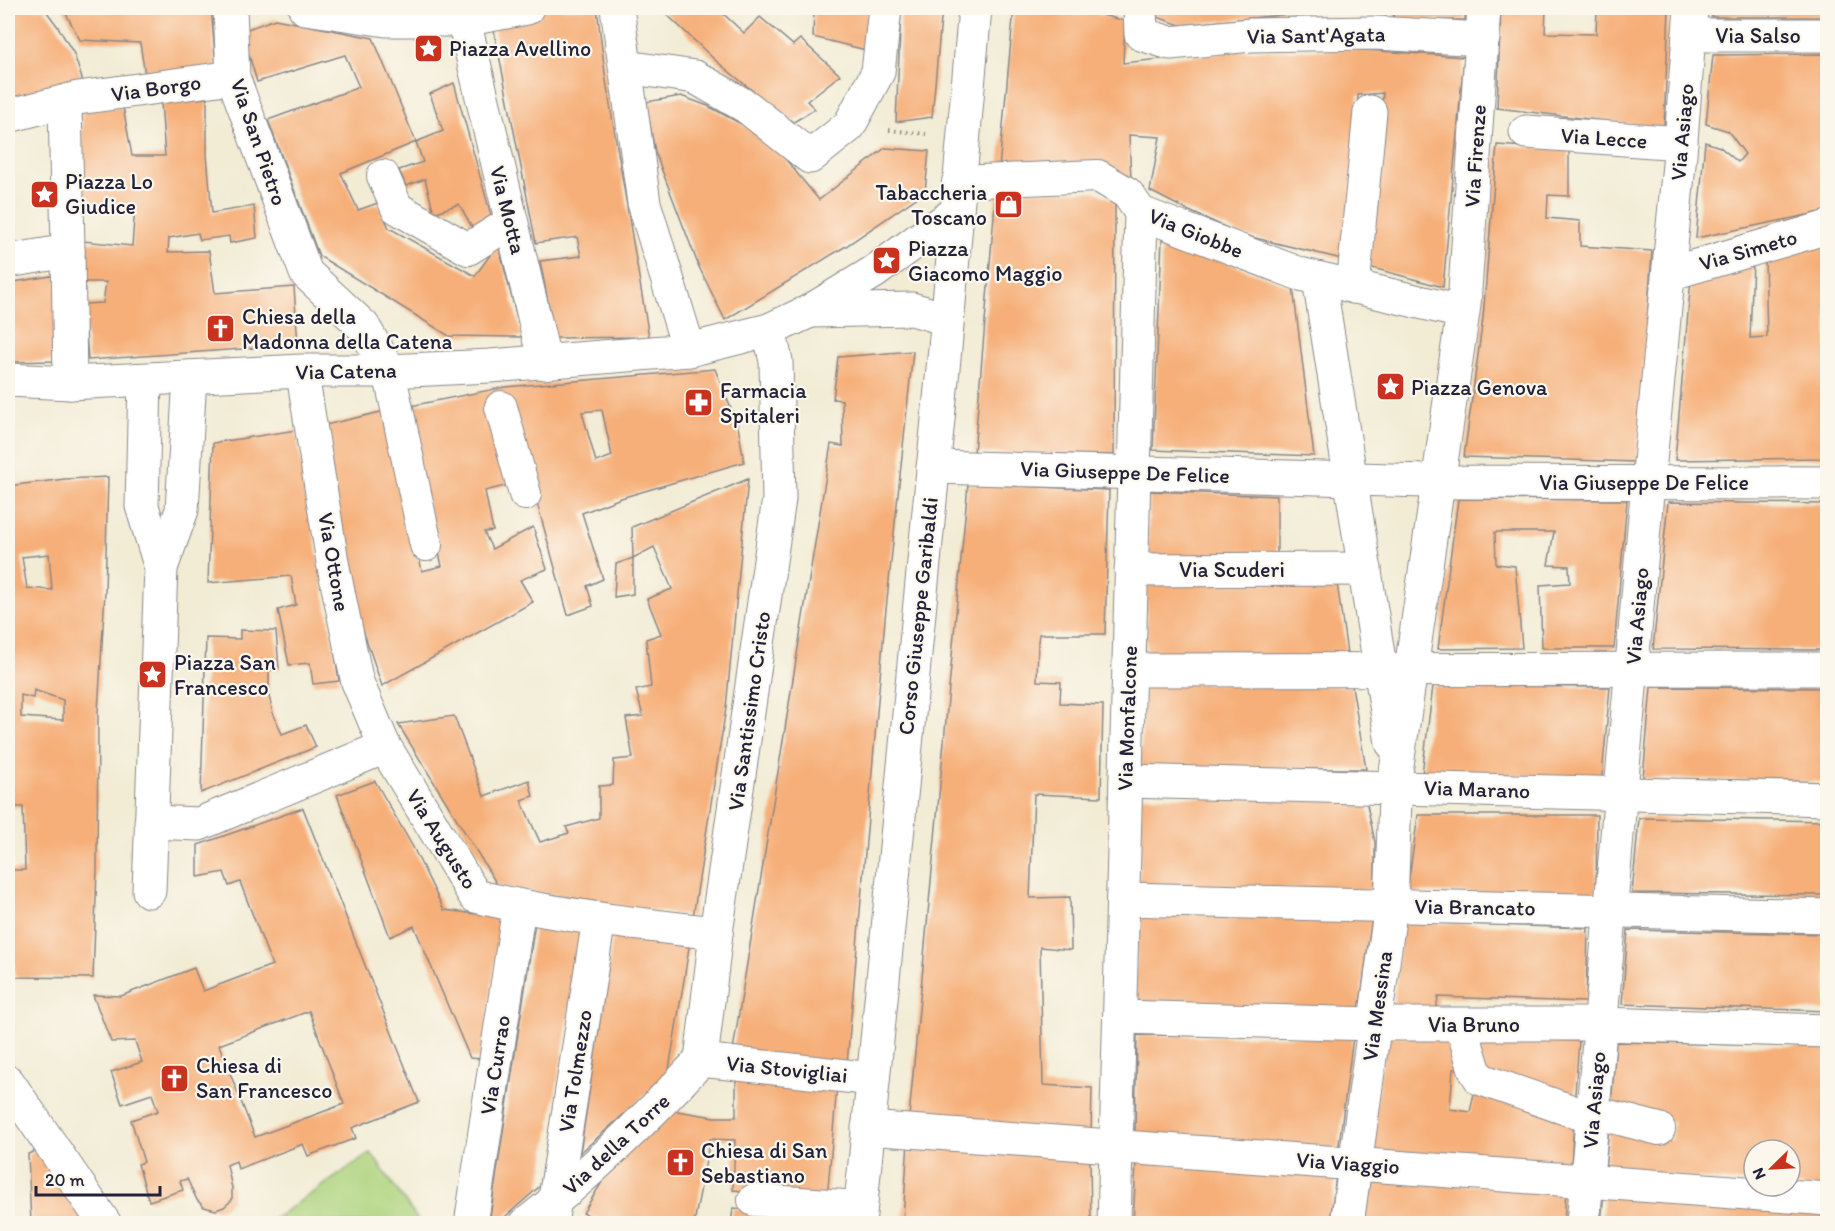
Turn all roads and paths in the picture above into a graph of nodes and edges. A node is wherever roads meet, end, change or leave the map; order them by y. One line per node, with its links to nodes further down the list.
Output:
1 (230, 8): 14 (street, Via San Pietro)
2 (305, 8): 8 (street)
3 (527, 8): 8 (street)
4 (617, 8): 13 (street)
5 (885, 8): 18 (street)
6 (975, 8): 20 (street, Corso Giuseppe Garibaldi)
7 (1140, 8): 9 (street, Via Sant'Agata)
8 (472, 14): 25 (street, Via Motta)
9 (1376, 20): 11 (street, Via Sant'Agata)
10 (1690, 21): 12 (street, Via Salso); 21 (street, Via Asiago)
11 (1484, 23): 32 (street, Via Firenze)
12 (1827, 35)
13 (626, 67): 18 (street); 36 (street)
14 (233, 77): 15 (street, Via Borgo); 38 (street, Via San Pietro)
15 (71, 100): 17 (street, Via Borgo); 28 (street)
16 (1370, 112): 31 (street)
17 (8, 116)
18 (849, 126): 20 (path)
19 (1526, 132): 21 (street, Via Lecce)
20 (962, 139): 23 (street, Corso Giuseppe Garibaldi)
21 (1681, 144): 29 (street, Via Asiago)
22 (383, 176): 25 (street)
23 (957, 198): 24 (street, Via Giobbe); 33 (street, Via Catena); 34 (street, Corso Giuseppe Garibaldi)
24 (1141, 213): 30 (street, Via Giobbe); 46 (street, Via Monfalcone)
25 (511, 222): 37 (street, Via Motta)
26 (1827, 227): 29 (street, Via Simeto)
27 (8, 261): 28 (street)
28 (69, 265): 43 (street)
29 (1669, 273): 49 (street, Via Asiago)
30 (1310, 277): 31 (street, Via Giobbe); 47 (street)
31 (1353, 287): 32 (street, Via Giobbe)
32 (1463, 308): 48 (street, Via Firenze)
33 (810, 311): 34 (street); 35 (street, Via Catena)
34 (947, 319): 45 (street, Corso Giuseppe Garibaldi)
35 (773, 345): 36 (street, Via Catena); 74 (street, Via Santissimo Cristo)
36 (705, 346): 37 (street, Via Catena)
37 (545, 363): 44 (street, Via Catena)
38 (388, 370): 39 (street, Via Catena); 44 (street, Via Catena); 52 (street)
39 (302, 371): 40 (street, Via Catena); 61 (street, Via Ottone)
40 (190, 377): 42 (street, Via Catena); 53 (street)
41 (8, 380): 43 (street, Via Catena)
42 (145, 380): 43 (street, Via Catena); 53 (street)
43 (70, 383)
44 (496, 388): 51 (street)
45 (933, 467): 46 (street, Via Giuseppe De Felice); 81 (street, Corso Giuseppe Garibaldi)
46 (1134, 472): 47 (street, Via Giuseppe De Felice); 55 (street, Via Monfalcone)
47 (1350, 478): 48 (street, Via Giuseppe De Felice); 54 (street)
48 (1450, 481): 49 (street, Via Giuseppe De Felice); 59 (street, Via Firenze)
49 (1648, 482): 50 (street, Via Giuseppe De Felice); 60 (street, Via Asiago)
50 (1827, 483)
51 (525, 494)
52 (426, 545)
53 (160, 568): 66 (street)
54 (1349, 569): 55 (street, Via Scuderi); 58 (street)
55 (1131, 570): 56 (street, Via Monfalcone)
56 (1129, 669): 58 (street); 63 (street, Via Monfalcone)
57 (1827, 669): 60 (street)
58 (1365, 670): 59 (street); 62 (street)
59 (1424, 670): 60 (street); 62 (street, Via Firenze)
60 (1633, 670): 64 (street, Via Asiago)
61 (386, 747): 66 (street); 70 (street, Via Augusto)
62 (1395, 780): 63 (street, Via Marano); 64 (street, Via Marano); 69 (street, Via Messina)
63 (1126, 781): 68 (street, Via Monfalcone)
64 (1622, 793): 65 (street, Via Marano); 71 (street, Via Asiago)
65 (1827, 799)
66 (151, 822): 67 (street)
67 (149, 891)
68 (1123, 899): 69 (street, Via Brancato); 75 (street, Via Monfalcone)
69 (1391, 905): 71 (street, Via Brancato); 76 (street, Via Messina)
70 (519, 907): 73 (street, Via Augusto); 94 (street, Via Currao)
71 (1611, 910): 72 (street, Via Brancato); 77 (street, Via Asiago)
72 (1827, 915)
73 (599, 919): 74 (street, Via Augusto); 91 (street, Via Tolmezzo)
74 (716, 933): 80 (street, Via Santissimo Cristo)
75 (1120, 1017): 76 (street, Via Bruno); 86 (street, Via Monfalcone)
76 (1374, 1024): 78 (street, Via Bruno); 87 (street, Via Messina)
77 (1601, 1024): 78 (street, Via Bruno); 79 (street, Via Bruno); 83 (street, Via Asiago)
78 (1461, 1025): 83 (street)
79 (1827, 1031)
80 (701, 1060): 81 (street, Via Stovigliai); 91 (street, Via della Torre)
81 (873, 1079): 84 (street, Corso Giuseppe Garibaldi)
82 (8, 1082): 93 (street)
83 (1592, 1115): 85 (street); 88 (street, Via Asiago)
84 (868, 1128): 86 (street, Via Viaggio); 92 (street, Corso Giuseppe Garibaldi)
85 (1659, 1129)
86 (1117, 1146): 87 (street, Via Viaggio); 96 (street, Via Monfalcone)
87 (1355, 1164): 88 (street, Via Viaggio); 97 (street, Via Messina)
88 (1586, 1181): 89 (street, Via Viaggio); 98 (street, Via Asiago)
89 (1827, 1199)
90 (754, 1200): 92 (street)
91 (553, 1212): 95 (street, Via della Torre)
92 (860, 1215)
93 (105, 1224)
94 (471, 1224)
95 (526, 1224)
96 (1114, 1224)
97 (1347, 1224)
98 (1583, 1224)

